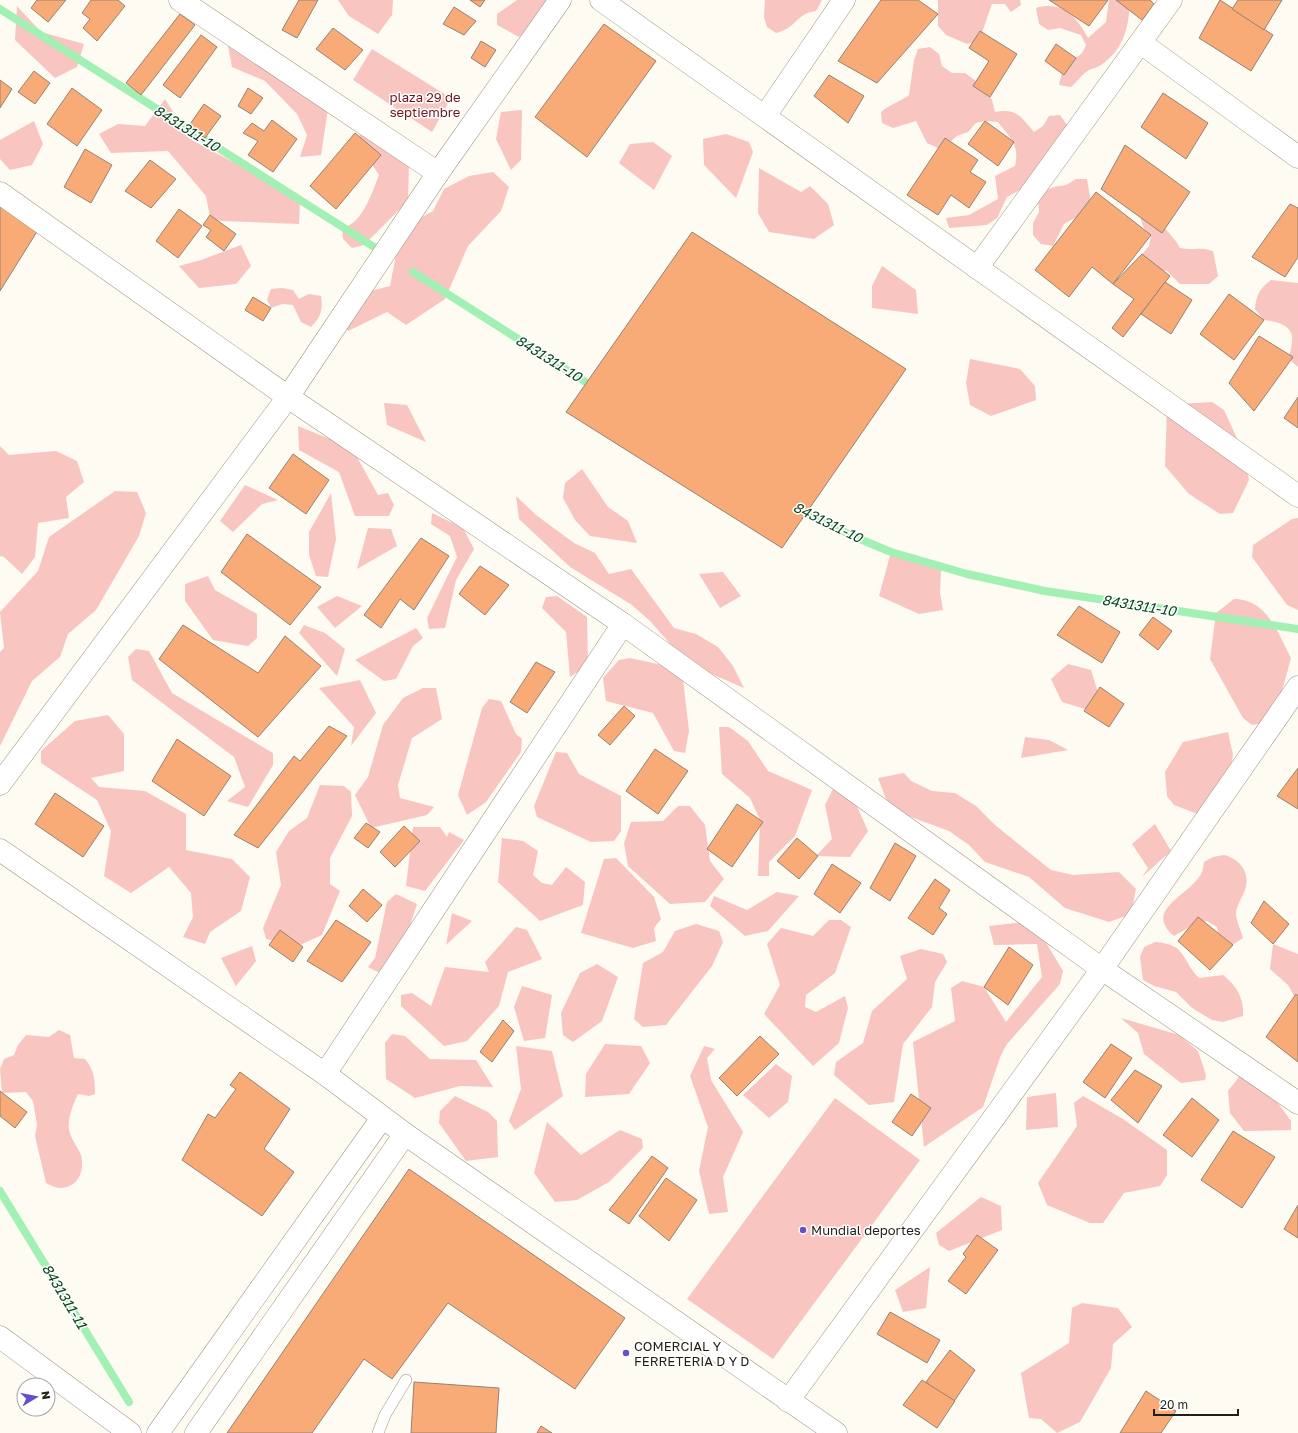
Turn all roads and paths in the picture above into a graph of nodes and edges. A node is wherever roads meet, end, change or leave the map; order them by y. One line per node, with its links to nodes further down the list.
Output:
1 (180, 0): 9 (street)
2 (560, 0): 9 (street)
3 (601, 0): 7 (street)
4 (844, 0): 7 (street)
5 (1171, 0): 6 (street)
6 (1141, 43): 8 (street); 11 (street)
7 (765, 116): 11 (street)
8 (1298, 157)
9 (438, 173): 12 (street)
10 (0, 194): 12 (street)
11 (977, 268): 13 (street)
12 (288, 397): 14 (street); 16 (street)
13 (1298, 496)
14 (623, 624): 18 (street); 19 (street)
15 (1298, 687): 18 (street)
16 (0, 784)
17 (0, 850): 19 (street)
18 (1102, 969): 20 (street); 25 (street)
19 (325, 1074): 21 (street)
20 (1298, 1103)
21 (382, 1118): 22 (street); 27 (street)
22 (405, 1134): 25 (street); 28 (street)
23 (0, 1337): 26 (street)
24 (406, 1380): 29 (lane)
25 (788, 1401): 30 (street)
26 (130, 1433)
27 (158, 1433)
28 (196, 1433)
29 (378, 1433)
30 (836, 1433)

